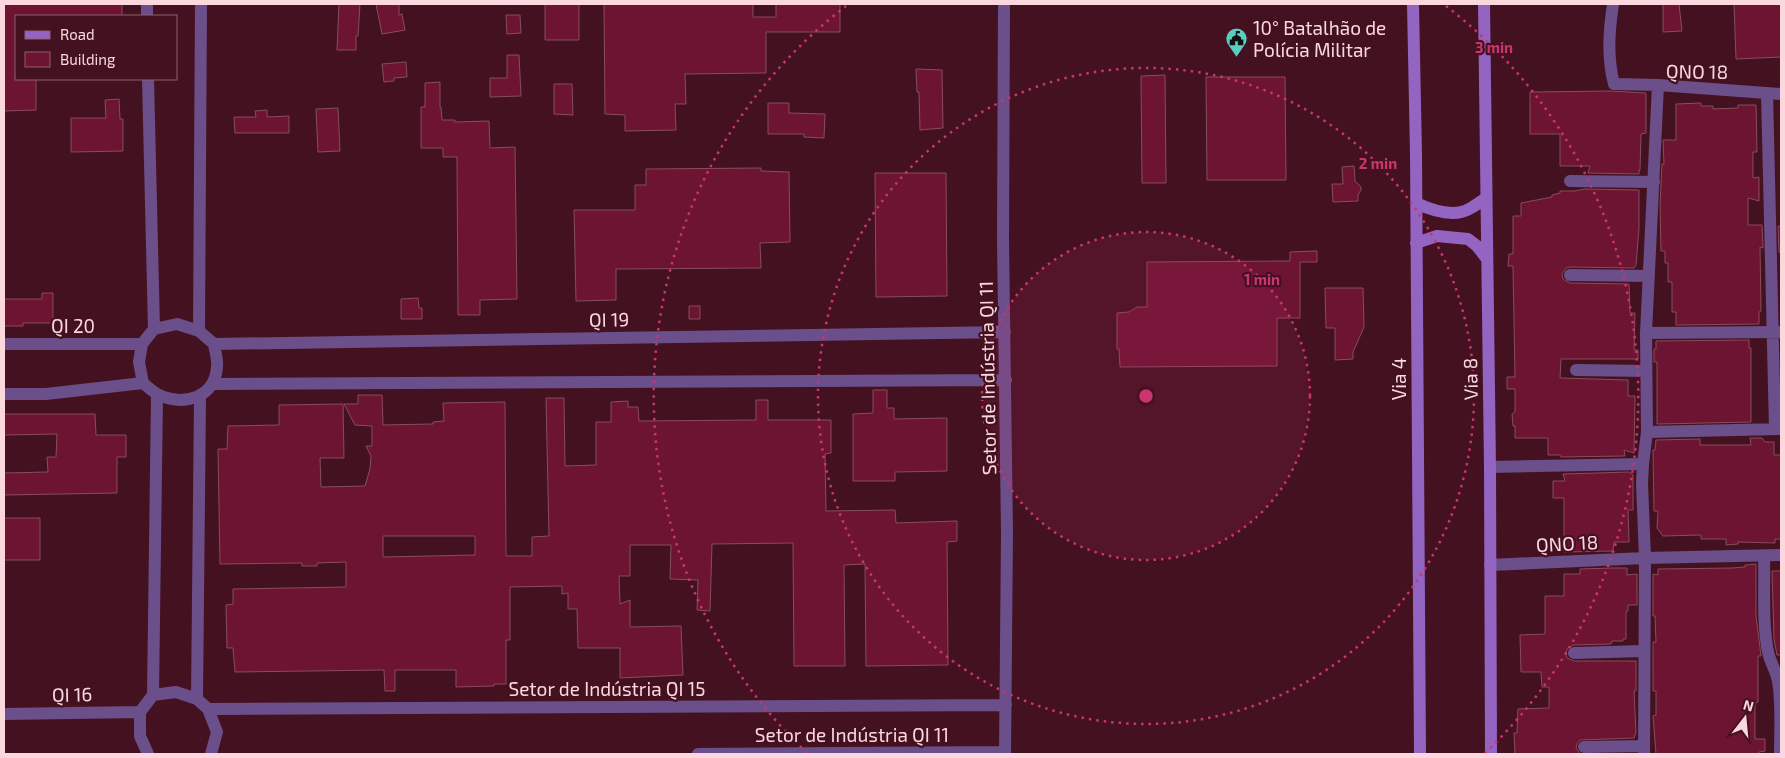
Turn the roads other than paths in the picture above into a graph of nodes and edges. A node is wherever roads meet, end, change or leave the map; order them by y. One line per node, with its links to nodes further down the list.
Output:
1 (201, 4): 20 (street)
2 (1004, 4): 21 (street, Setor de Indústria QI 11)
3 (1414, 4): 14 (main road, Via 4)
4 (1484, 4): 13 (main road, Via 8)
5 (1613, 4): 7 (street)
6 (148, 80): 19 (street)
7 (1658, 85): 8 (street, QNO 18); 11 (street, QNO 18)
8 (1767, 93): 9 (street, QNO 18); 12 (street)
9 (1781, 94)
10 (1570, 180): 11 (street)
11 (1654, 182): 18 (street, QNO 18)
12 (1776, 193): 22 (street)
13 (1486, 198): 14 (main road); 16 (main road, Via 8)
14 (1416, 203): 15 (main road, Via 4)
15 (1416, 243): 16 (main road); 58 (main road, Via 4)
16 (1487, 259): 38 (main road, Via 8)
17 (1570, 275): 18 (street)
18 (1649, 276): 23 (street, QNO 18)
19 (154, 329): 20 (street); 25 (street)
20 (199, 330): 26 (street)
21 (1005, 332): 26 (street, QI 19); 29 (street, Setor de Indústria QI 11)
22 (1777, 332): 23 (street); 35 (street)
23 (1646, 333): 28 (street, QNO 18)
24 (4, 344): 25 (street, QI 20)
25 (142, 344): 30 (street)
26 (214, 344): 31 (street)
27 (1576, 370): 28 (street)
28 (1646, 371): 36 (street, QNO 18)
29 (1006, 380): 31 (street); 48 (street, Setor de Indústria QI 11)
30 (143, 383): 32 (street); 33 (street)
31 (213, 384): 34 (street)
32 (4, 394)
33 (158, 395): 34 (street); 46 (street)
34 (200, 397): 47 (street)
35 (1778, 429): 36 (street)
36 (1647, 432): 37 (street, QNO 18)
37 (1643, 464): 38 (street); 41 (street, QNO 18)
38 (1490, 468): 42 (main road, Via 8)
39 (1781, 555): 40 (street, QNO 18)
40 (1764, 556): 41 (street, QNO 18); 45 (street)
41 (1645, 558): 42 (street, QNO 18); 44 (street, QNO 18)
42 (1490, 565): 59 (main road, Via 8)
43 (1574, 652): 44 (street)
44 (1643, 652): 53 (street, QNO 18)
45 (1778, 669): 60 (street)
46 (153, 695): 47 (street); 50 (street)
47 (197, 699): 49 (street)
48 (1006, 705): 49 (street, Setor de Indústria QI 15); 54 (street, Setor de Indústria QI 11)
49 (208, 709): 56 (street)
50 (140, 712): 51 (street, QI 16); 55 (street)
51 (4, 714)
52 (1584, 747): 53 (street, QNO 18)
53 (1643, 750)
54 (1005, 753): 57 (street, Setor de Indústria QI 11)
55 (148, 754)
56 (211, 754)
57 (698, 754)
58 (1420, 754)
59 (1491, 754)
60 (1780, 754)

